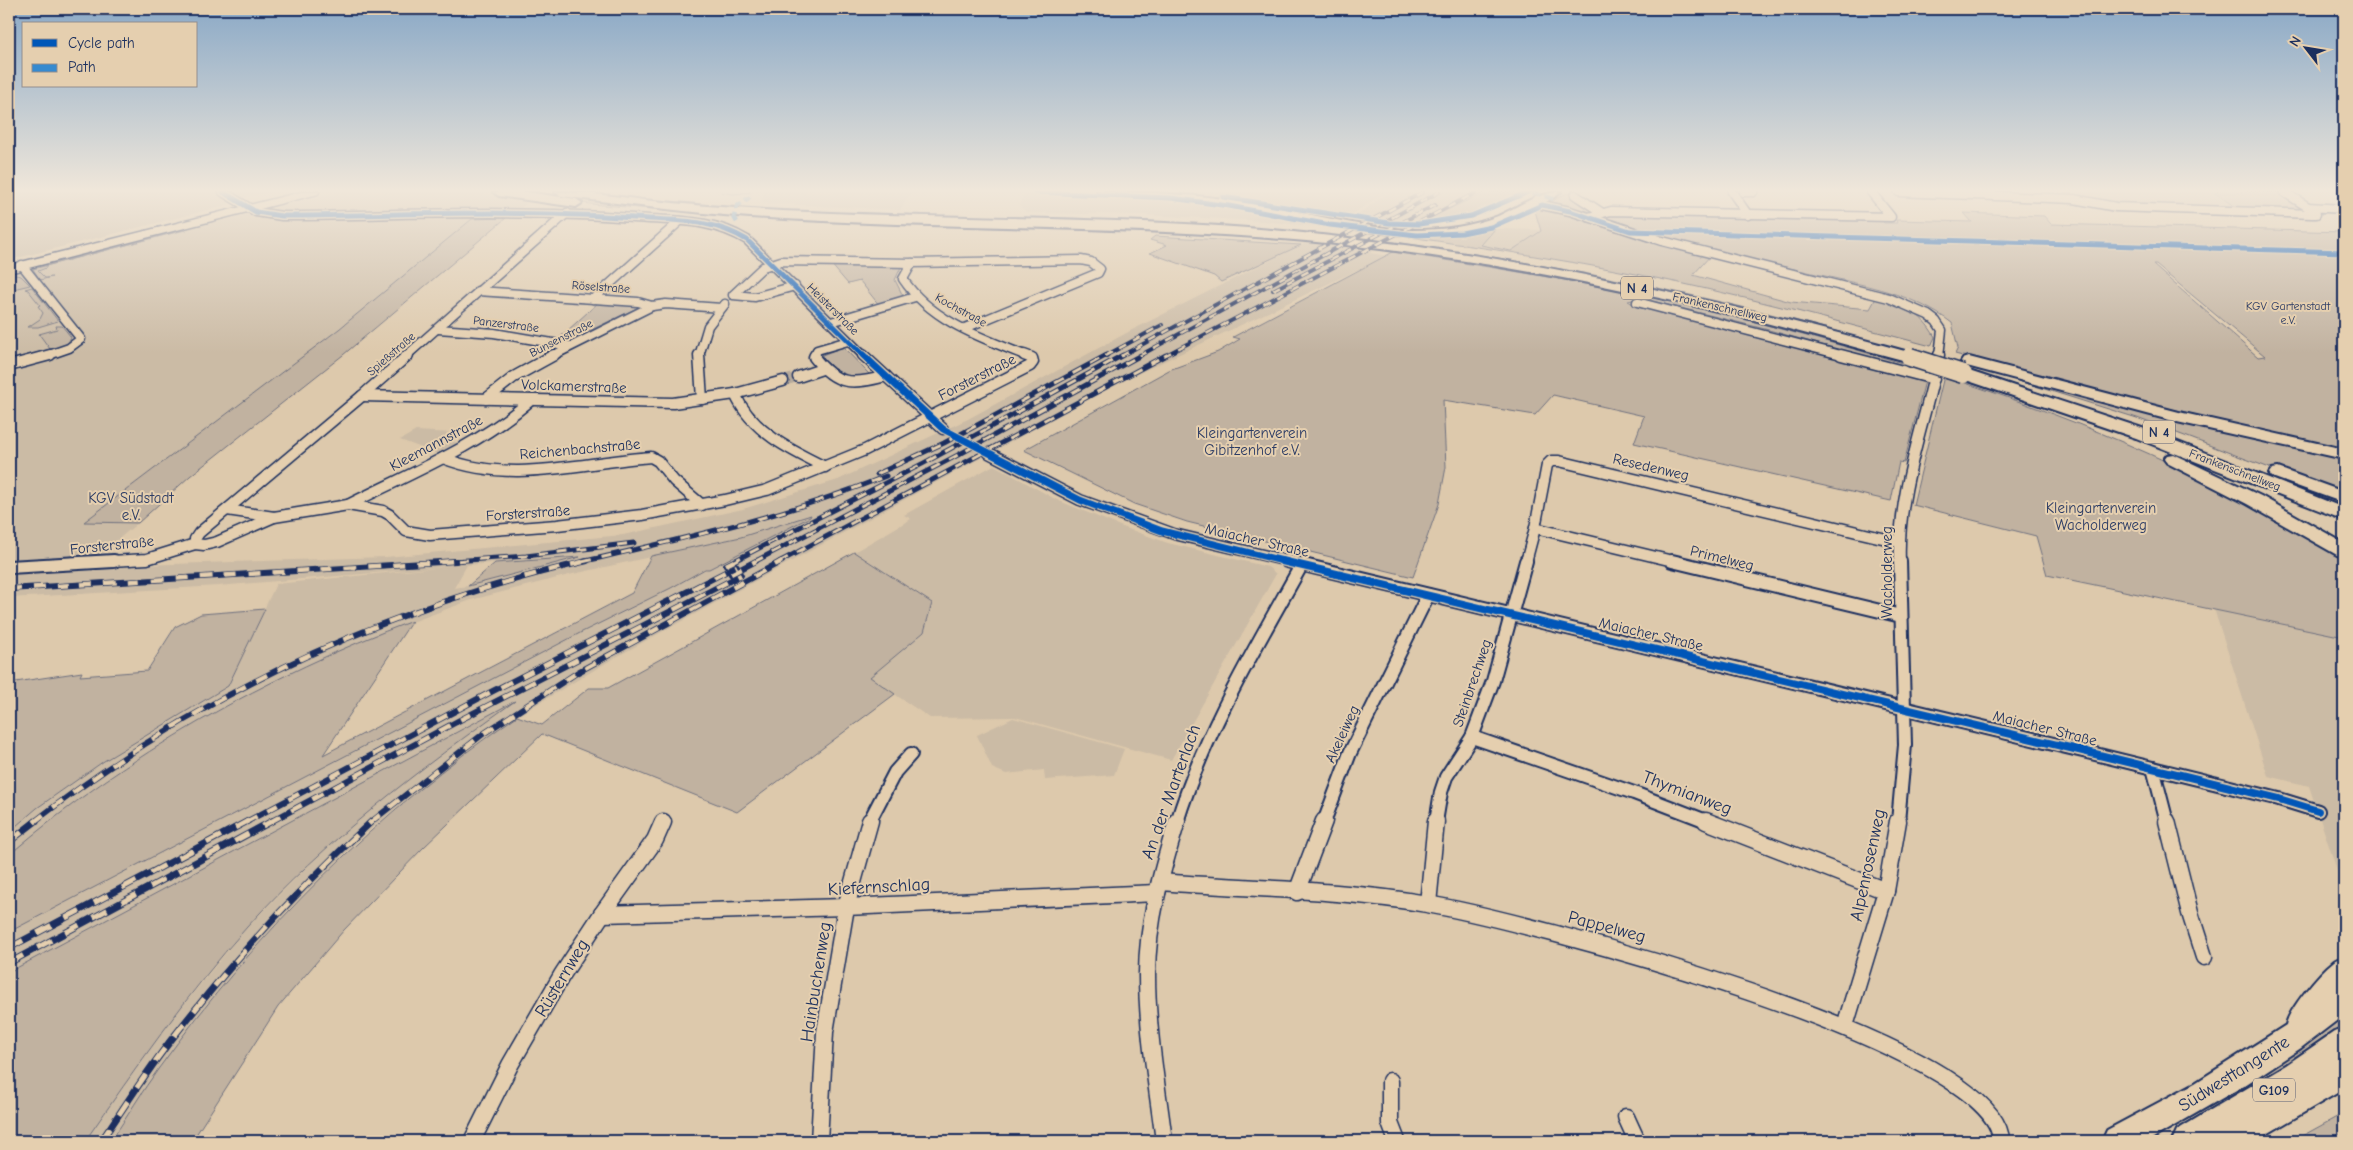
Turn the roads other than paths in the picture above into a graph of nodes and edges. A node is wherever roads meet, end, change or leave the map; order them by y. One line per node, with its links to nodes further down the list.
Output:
1 (81, 246): 10 (main road)
2 (95, 246): 12 (main road)
3 (530, 246): 15 (street, Spießstraße)
4 (652, 246): 18 (street)
5 (753, 246): 11 (street, Heisterstraße)
6 (1389, 246): 27 (highway, Frankenschnellweg / N 4)
7 (1430, 246): 27 (highway, Frankenschnellweg / N 4)
8 (1681, 246): 34 (street, Wacholderweg)
9 (912, 262): 11 (street); 17 (street, Kochstraße); 23 (street)
10 (9, 263)
11 (772, 264): 14 (street, Heisterstraße); 16 (street)
12 (22, 265): 13 (main road); 29 (street)
13 (9, 269)
14 (795, 286): 16 (street); 22 (street, Heisterstraße)
15 (478, 291): 18 (street, Röselstraße); 24 (street, Spießstraße)
16 (733, 295): 21 (street)
17 (915, 297): 22 (street); 23 (street, Kochstraße)
18 (593, 299): 20 (street, Röselstraße)
19 (1637, 302): 34 (street)
20 (652, 306): 21 (street, Röselstraße); 26 (street, Bunsenstraße)
21 (721, 308): 40 (street)
22 (830, 322): 25 (street, Heisterstraße)
23 (965, 328): 28 (street, Kochstraße)
24 (438, 329): 26 (street, Panzerstraße); 37 (street, Spießstraße)
25 (848, 341): 31 (street); 32 (street, Heisterstraße)
26 (570, 346): 38 (street, Bunsenstraße)
27 (1913, 352): 30 (highway, Frankenschnellweg / N 4, bridge)
28 (1033, 359): 42 (street, Forsterstraße)
29 (9, 366)
30 (1966, 367): 41 (highway, Frankenschnellweg / N 4); 45 (highway); 46 (highway, Frankenschnellweg / N 4)
31 (822, 369): 32 (street); 33 (street)
32 (886, 376): 42 (street, Heisterstraße)
33 (798, 377)
34 (1934, 379): 57 (street, Wacholderweg)
35 (784, 381): 36 (street, Volckamerstraße)
36 (735, 394): 40 (street, Volckamerstraße); 48 (street)
37 (362, 396): 38 (street, Volckamerstraße); 53 (street, Spießstraße)
38 (486, 399): 39 (street, Volckamerstraße)
39 (531, 400): 40 (street, Volckamerstraße); 47 (street, Kleemannstraße)
40 (702, 400)
41 (2048, 402): 54 (highway, Frankenschnellweg); 59 (highway)
42 (930, 418): 43 (street); 48 (street, Forsterstraße)
43 (942, 428)
44 (990, 453): 60 (street, Maiacher Straße)
45 (2344, 454)
46 (2228, 457): 49 (highway); 50 (highway, Frankenschnellweg / N 4)
47 (443, 458): 51 (street, Kleemannstraße); 52 (street, Reichenbachstraße)
48 (825, 467): 52 (street, Forsterstraße)
49 (2344, 498)
50 (2344, 503)
51 (348, 504): 52 (street, Forsterstraße); 55 (street, Forsterstraße)
52 (702, 505)
53 (227, 510): 55 (street); 58 (street, Spießstraße)
54 (2344, 514)
55 (274, 518): 58 (street, Forsterstraße)
56 (1535, 528): 57 (street, Resedenweg); 63 (street, Resedenweg); 64 (street, Primelweg)
57 (1899, 542): 64 (street, Wacholderweg)
58 (195, 544): 61 (street, Forsterstraße)
59 (2340, 549)
60 (1302, 564): 62 (street, Maiacher Straße); 71 (street, An der Marterlach)
61 (9, 567)
62 (1428, 595): 63 (street, Maiacher Straße); 73 (street, Akeleiweg)
63 (1511, 615): 65 (street, Maiacher Straße); 66 (street, Steinbrechweg)
64 (1901, 616): 65 (street, Wacholderweg)
65 (1905, 708): 68 (street, Maiacher Straße); 72 (street, Alpenrosenweg)
66 (1472, 737): 72 (street, Thymianweg); 74 (street, Steinbrechweg)
67 (912, 754): 75 (street, Hainbuchenweg)
68 (2153, 768): 69 (street, Maiacher Straße); 77 (street)
69 (2318, 811)
70 (663, 822): 76 (street, Rüsternweg)
71 (1158, 888): 73 (street, Pappelweg); 75 (street, Kiefernschlag); 90 (street, An der Marterlach)
72 (1886, 891): 80 (street, Alpenrosenweg)
73 (1297, 892): 74 (street, Pappelweg)
74 (1428, 904): 80 (street, Pappelweg)
75 (846, 908): 76 (street, Kiefernschlag); 89 (street, Hainbuchenweg)
76 (602, 914): 88 (street, Rüsternweg)
77 (2204, 957)
78 (2344, 969): 82 (highway)
79 (2344, 998): 82 (highway, Südwesttangente / G109)
80 (1845, 1026): 86 (street, Pappelweg)
81 (2344, 1041): 87 (highway, G109)
82 (2288, 1042): 93 (highway, Südwesttangente / G109)
83 (2344, 1072): 87 (highway)
84 (1390, 1081): 91 (street)
85 (1626, 1117): 92 (street)
86 (2001, 1136)
87 (2194, 1138)
88 (472, 1141)
89 (819, 1141)
90 (1164, 1141)
91 (1397, 1141)
92 (1637, 1141)
93 (2118, 1141)

